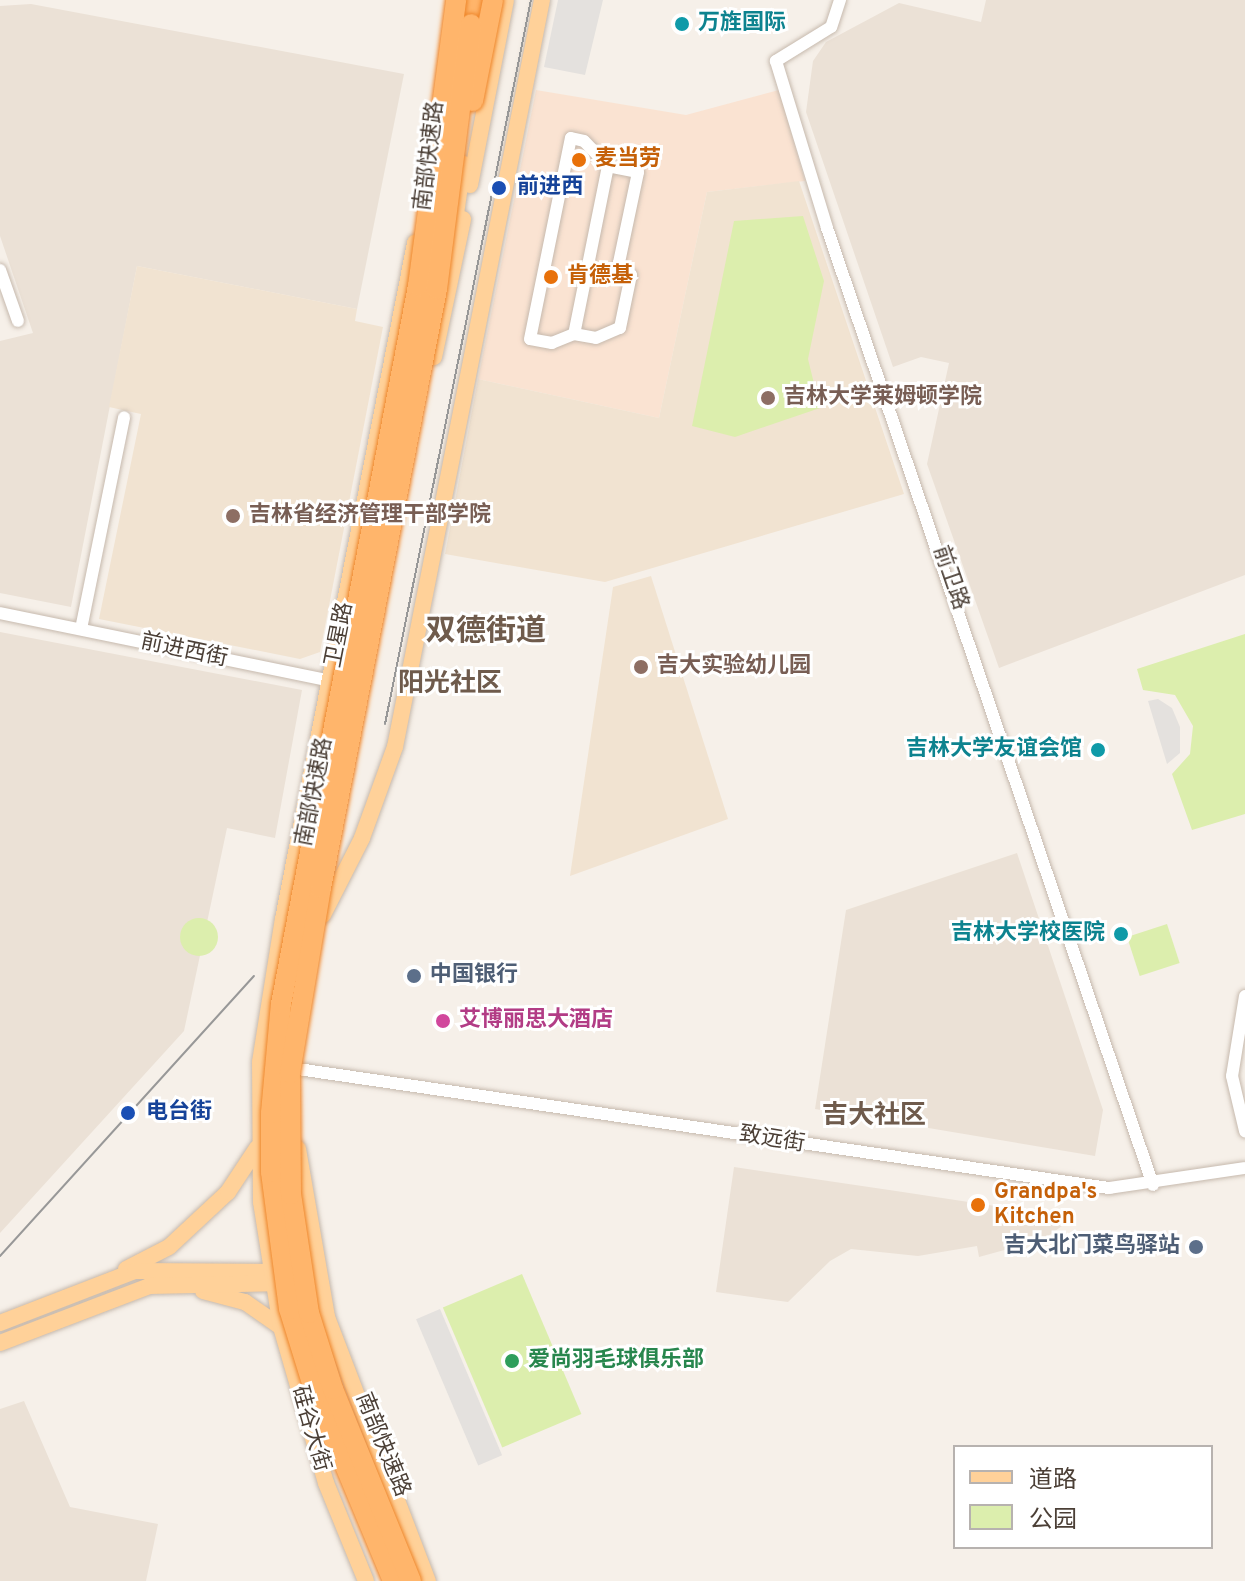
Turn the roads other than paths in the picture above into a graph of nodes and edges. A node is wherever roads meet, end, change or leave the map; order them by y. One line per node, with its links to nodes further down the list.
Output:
1 (453, 0): 17 (main road, 卫星路); 34 (highway, 南部快速路, bridge)
2 (475, 0): 10 (highway, 南部快速路, bridge)
3 (483, 0): 14 (main road, 卫星路)
4 (493, 0): 10 (highway, bridge)
5 (506, 0): 14 (main road)
6 (542, 0): 19 (main road, 卫星路)
7 (840, 0): 25 (street, 前卫路)
8 (608, 166): 12 (street); 12 (street); 12 (street)
9 (0, 270): 11 (street)
10 (437, 289): 35 (highway, 南部快速路, bridge)
11 (18, 321)
12 (574, 334)
13 (124, 417): 16 (street)
14 (420, 421): 18 (main road, 卫星路)
15 (0, 613): 16 (street, 前进西街)
16 (81, 629): 17 (street, 前进西街)
17 (332, 681): 18 (street, 前进西街); 23 (main road, 卫星路)
18 (368, 688): 19 (main road, 卫星路)
19 (323, 915): 21 (main road, 卫星路)
20 (1245, 996): 22 (street)
21 (298, 1069): 25 (street, 致远街); 27 (main road, 卫星路)
22 (1245, 1131)
23 (257, 1148): 26 (main road); 28 (main road, 卫星路)
24 (1245, 1168): 25 (street, 致远街)
25 (1153, 1185)
26 (120, 1274): 28 (main road); 30 (main road)
27 (317, 1276): 28 (main road); 36 (main road)
28 (273, 1278): 29 (main road); 31 (main road, 硅谷大街)
29 (149, 1286): 31 (main road); 32 (main road)
30 (0, 1323)
31 (281, 1327): 33 (main road, 硅谷大街)
32 (0, 1343)
33 (366, 1581)
34 (393, 1581)
35 (411, 1581)
36 (428, 1581)

